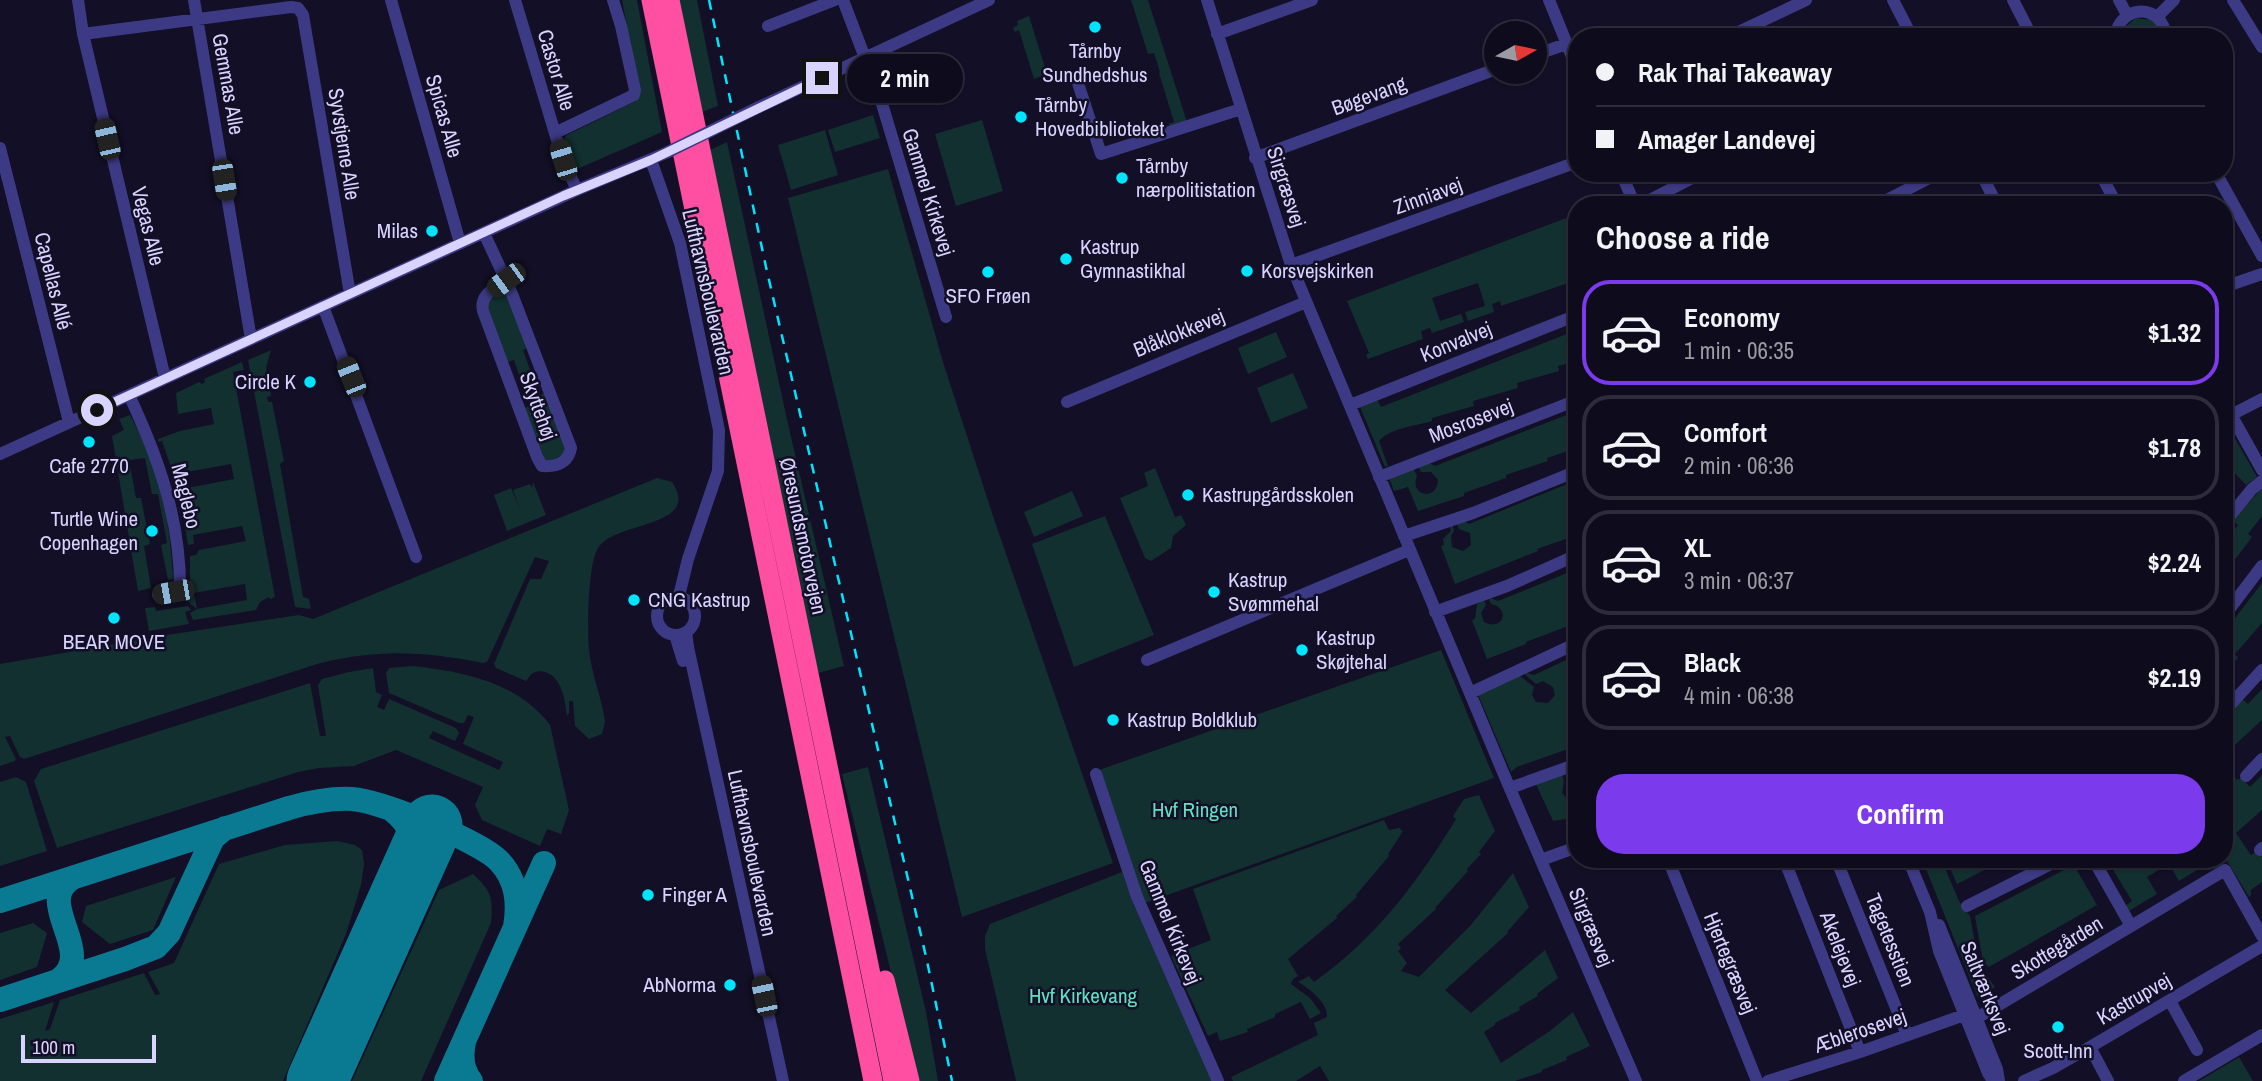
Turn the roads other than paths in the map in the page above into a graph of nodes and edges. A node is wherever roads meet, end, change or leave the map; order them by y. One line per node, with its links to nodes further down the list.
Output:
1 (78, 0): 29 (street, Vegas Alle)
2 (194, 0): 22 (street, Gemmas Alle)
3 (391, 0): 53 (street, Spicas Alle)
4 (515, 0): 41 (street, Castor Alle)
5 (613, 0): 38 (street)
6 (651, 0): 123 (highway, Øresundsmotorvejen)
7 (670, 0): 96 (highway, Øresundsmotorvejen)
8 (835, 0): 23 (street)
9 (843, 0): 35 (street, Gammel Kirkevej)
10 (989, 0): 35 (street)
11 (1207, 0): 30 (street, Sirgræsvej)
12 (1312, 0): 30 (street)
13 (1549, 0): 31 (street)
14 (1806, 0): 24 (street)
15 (1893, 0): 25 (street)
16 (2013, 0): 26 (street)
17 (2119, 0): 20 (street)
18 (2174, 0): 21 (street)
19 (2233, 0): 32 (street)
20 (2127, 15): 21 (street); 27 (street)
21 (2157, 17): 28 (street)
22 (197, 20): 29 (street); 59 (street, Syvstjerne Alle); 64 (street, Gemmas Alle)
23 (768, 26)
24 (1747, 28)
25 (1907, 28)
26 (2027, 28)
27 (2118, 28)
28 (2164, 28)
29 (83, 34): 65 (street, Vegas Alle)
30 (1217, 34): 39 (street, Sirgræsvej)
31 (1566, 44): 33 (street); 34 (street)
32 (2262, 47)
33 (1568, 49)
34 (1547, 51)
35 (864, 58): 44 (street, bridge); 62 (street, Gammel Kirkevej)
36 (1484, 73): 43 (street, Bøgevang)
37 (1077, 80): 39 (street)
38 (620, 102): 40 (street); 41 (street)
39 (1241, 109): 43 (street, Sirgræsvej)
40 (626, 115)
41 (555, 133): 48 (street, Castor Alle)
42 (0, 148): 73 (street, Capellas Allé)
43 (1255, 158): 55 (street, Sirgræsvej)
44 (651, 160): 48 (street); 86 (street, Lufthavnsboulevarden)
45 (1568, 165): 55 (street, Zinniavej)
46 (1685, 182): 49 (street)
47 (1922, 182): 50 (street)
48 (577, 190): 52 (street)
49 (1657, 196)
50 (1895, 196)
51 (2233, 204): 54 (street)
52 (484, 233): 53 (street); 57 (street, Skyttehøj)
53 (460, 243): 59 (street)
54 (2262, 256)
55 (1291, 265): 60 (street, Sirgræsvej)
56 (2262, 274): 58 (street)
57 (506, 280): 57 (street, Skyttehøj)
58 (2233, 284)
59 (350, 294): 61 (street)
60 (1306, 302): 68 (street, Blåklokkevej); 69 (street, Sirgræsvej)
61 (323, 306): 64 (street); 82 (street)
62 (946, 317)
63 (1568, 319): 69 (street, Konvalvej)
64 (251, 339): 65 (street)
65 (165, 378): 66 (street)
66 (129, 395): 73 (street); 85 (street, Maglebo)
67 (2262, 399): 71 (street)
68 (1067, 402)
69 (1350, 404): 77 (street, Sirgræsvej)
70 (1568, 404): 77 (street, Mosrosevej)
71 (2233, 406)
72 (2233, 419): 75 (street)
73 (69, 422): 74 (street)
74 (0, 454)
75 (2262, 470)
76 (1568, 475): 80 (street)
77 (1379, 477): 80 (street, Sirgræsvej)
78 (2262, 481): 79 (street)
79 (2233, 512)
80 (1404, 537): 81 (street, Sirgræsvej)
81 (1409, 550): 88 (street, Sirgræsvej); 91 (street)
82 (416, 557)
83 (1568, 559): 88 (street)
84 (2262, 566): 87 (street)
85 (158, 594)
86 (679, 596): 89 (street); 89 (street)
87 (2233, 604)
88 (1435, 612): 93 (street, Sirgræsvej)
89 (680, 633): 121 (street, Lufthavnsboulevarden); 122 (street, Lufthavnsboulevarden)
90 (1568, 647): 93 (street)
91 (1147, 660)
92 (2262, 670): 94 (street)
93 (1470, 693): 100 (street, Sirgræsvej)
94 (2233, 702)
95 (2262, 759): 99 (street)
96 (828, 764): 124 (highway, Øresundsmotorvejen); 125 (highway)
97 (1568, 767): 100 (street)
98 (1096, 774): 126 (street, Gammel Kirkevej)
99 (2246, 776)
100 (1510, 788): 102 (street, Sirgræsvej)
101 (1568, 850): 102 (street)
102 (1541, 860): 127 (street, Sirgræsvej)
103 (1672, 868): 128 (street, Hjertegræsvej)
104 (1788, 868): 120 (street, Akelejevej)
105 (1840, 868): 116 (street, Tagetesstien)
106 (1912, 868): 115 (street, Saltværksvej)
107 (2043, 868): 109 (street)
108 (2098, 868): 111 (street, Skottegården)
109 (1967, 906)
110 (2258, 918): 111 (street, Skottegården); 112 (street, Skottegården)
111 (2131, 926): 115 (street, Skottegården)
112 (2262, 936)
113 (2262, 946): 114 (street, Kastrupvej)
114 (2170, 1000): 118 (street, Kastrupvej); 119 (street)
115 (1969, 1018): 116 (street, Æblerosevej); 130 (street, Saltværksvej); 131 (street, Saltværksvej)
116 (1907, 1035): 120 (street, Æblerosevej)
117 (2261, 1038): 134 (street)
118 (2090, 1047): 132 (street, Kastrupvej); 133 (street)
119 (2197, 1051)
120 (1860, 1052): 129 (street, Æblerosevej)
121 (775, 1081)
122 (783, 1081)
123 (873, 1081)
124 (893, 1081)
125 (910, 1081)
126 (1217, 1081)
127 (1636, 1081)
128 (1756, 1081)
129 (1768, 1081)
130 (1993, 1081)
131 (1999, 1081)
132 (2024, 1081)
133 (2108, 1081)
134 (2184, 1081)

